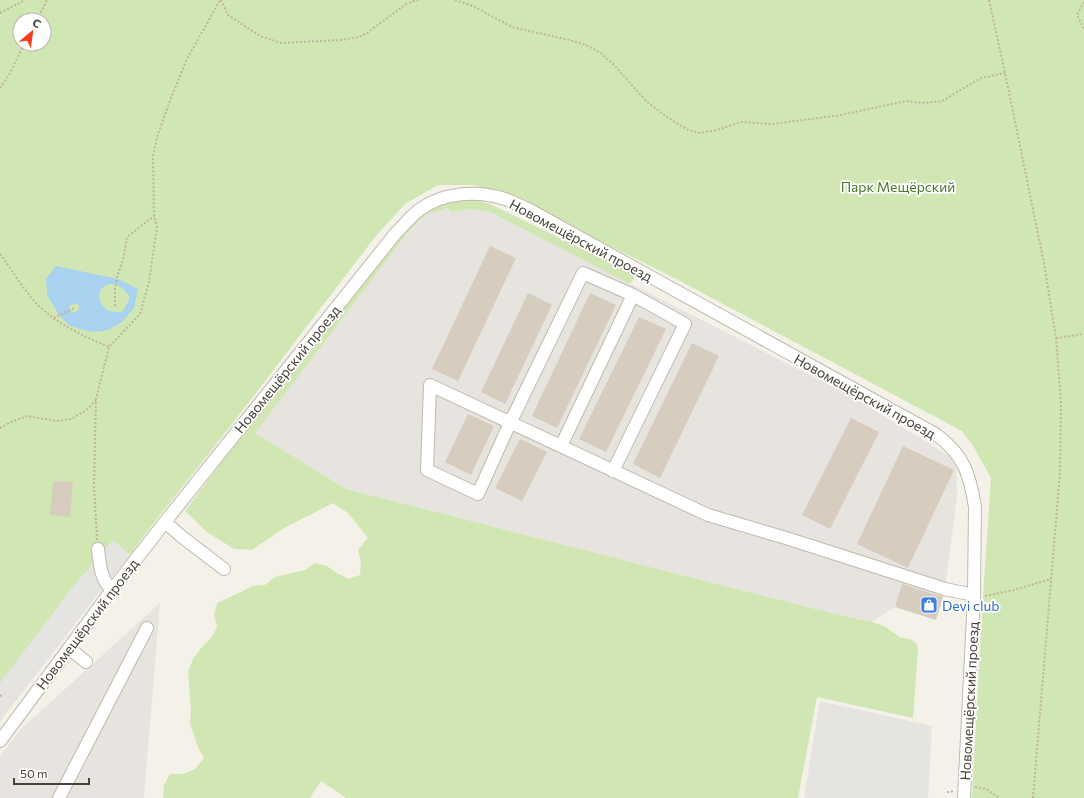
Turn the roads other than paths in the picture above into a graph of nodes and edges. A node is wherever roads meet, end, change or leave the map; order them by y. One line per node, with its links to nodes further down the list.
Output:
1 (633, 295): 2 (street); 3 (street); 4 (street)
2 (510, 423): 2 (street); 3 (street)
3 (561, 446): 4 (street)
4 (613, 470): 9 (street)
5 (165, 522): 7 (street); 8 (street, Новомещёрский проезд); 9 (street, Новомещёрский проезд)
6 (98, 549): 8 (street)
7 (224, 569)
8 (112, 590): 11 (street, Новомещёрский проезд)
9 (974, 595): 15 (street, Новомещёрский проезд)
10 (147, 628): 14 (street)
11 (69, 648): 12 (street); 13 (street, Новомещёрский проезд)
12 (86, 662)
13 (0, 741)
14 (59, 798)
15 (964, 798)

